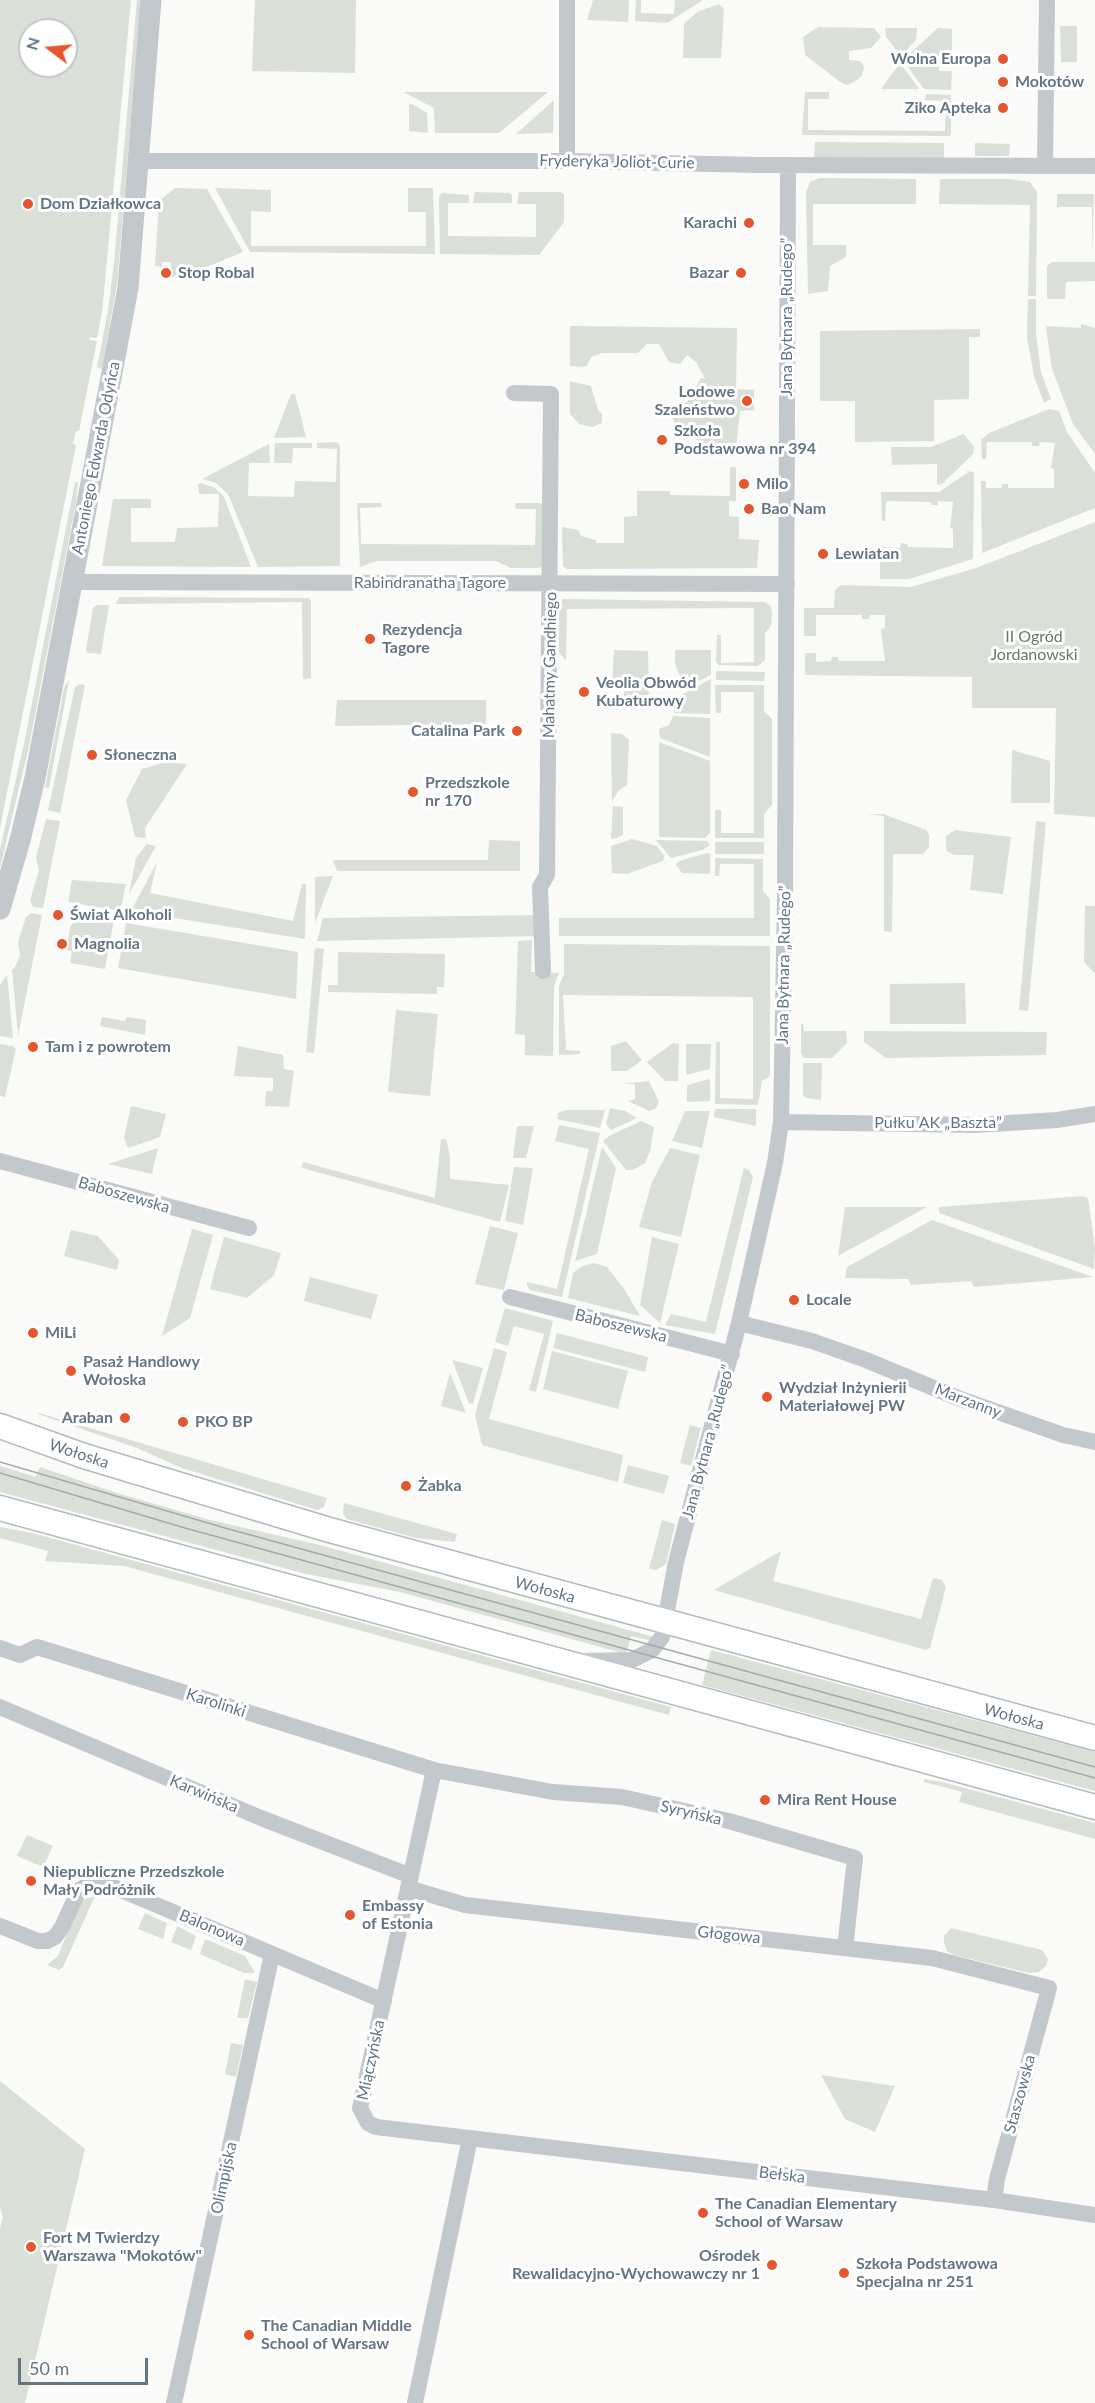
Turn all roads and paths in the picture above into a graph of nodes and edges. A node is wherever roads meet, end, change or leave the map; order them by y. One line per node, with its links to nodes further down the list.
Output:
1 (151, 0): 4 (street, Antoniego Edwarda Odyńca)
2 (567, 0): 5 (street)
3 (1047, 0): 7 (street)
4 (139, 161): 5 (street, Fryderyka Joliot-Curie); 10 (street, Antoniego Edwarda Odyńca)
5 (567, 161): 6 (street, Fryderyka Joliot-Curie)
6 (788, 165): 7 (street, Fryderyka Joliot-Curie); 12 (street, Jana Bytnara „Rudego”)
7 (1045, 165): 8 (street, Fryderyka Joliot-Curie)
8 (1095, 165)
9 (514, 393): 11 (street, Mahatmy Gandhiego)
10 (73, 582): 11 (street, Rabindranatha Tagore); 13 (street, Antoniego Edwarda Odyńca)
11 (551, 584): 12 (street, Rabindranatha Tagore); 14 (street, Mahatmy Gandhiego)
12 (787, 584): 16 (street, Jana Bytnara „Rudego”)
13 (0, 909)
14 (543, 971)
15 (1095, 1114): 16 (street, Pułku AK „Baszta”)
16 (781, 1122): 20 (street, Jana Bytnara „Rudego”)
17 (0, 1161): 18 (street, Baboszewska)
18 (249, 1228)
19 (510, 1297): 21 (street, Baboszewska)
20 (740, 1323): 21 (street, Jana Bytnara „Rudego”); 23 (street, Marzanny)
21 (732, 1354): 25 (street, Jana Bytnara „Rudego”)
22 (0, 1426): 25 (main road, Wołoska)
23 (1095, 1442)
24 (0, 1508): 27 (main road)
25 (665, 1623): 27 (street, Jana Bytnara „Rudego”); 29 (main road, Wołoska)
26 (0, 1648): 30 (street, Karolinki)
27 (558, 1660): 31 (main road)
28 (0, 1707): 32 (street, Karwińska)
29 (1095, 1738)
30 (434, 1770): 32 (street, Miączyńska); 34 (street, Syryńska)
31 (1095, 1808)
32 (409, 1882): 34 (street, Głogowa); 37 (street, Miączyńska)
33 (0, 1926): 35 (street, Balonowa)
34 (845, 1948): 36 (street, Głogowa)
35 (272, 1954): 37 (street, Balonowa); 41 (street, Olimpijska)
36 (1049, 1988): 39 (street, Staszowska)
37 (384, 2001): 38 (street, Miączyńska)
38 (470, 2138): 39 (street, Bełska); 42 (street)
39 (994, 2200): 40 (street, Bełska)
40 (1095, 2215)
41 (174, 2403)
42 (415, 2403)

